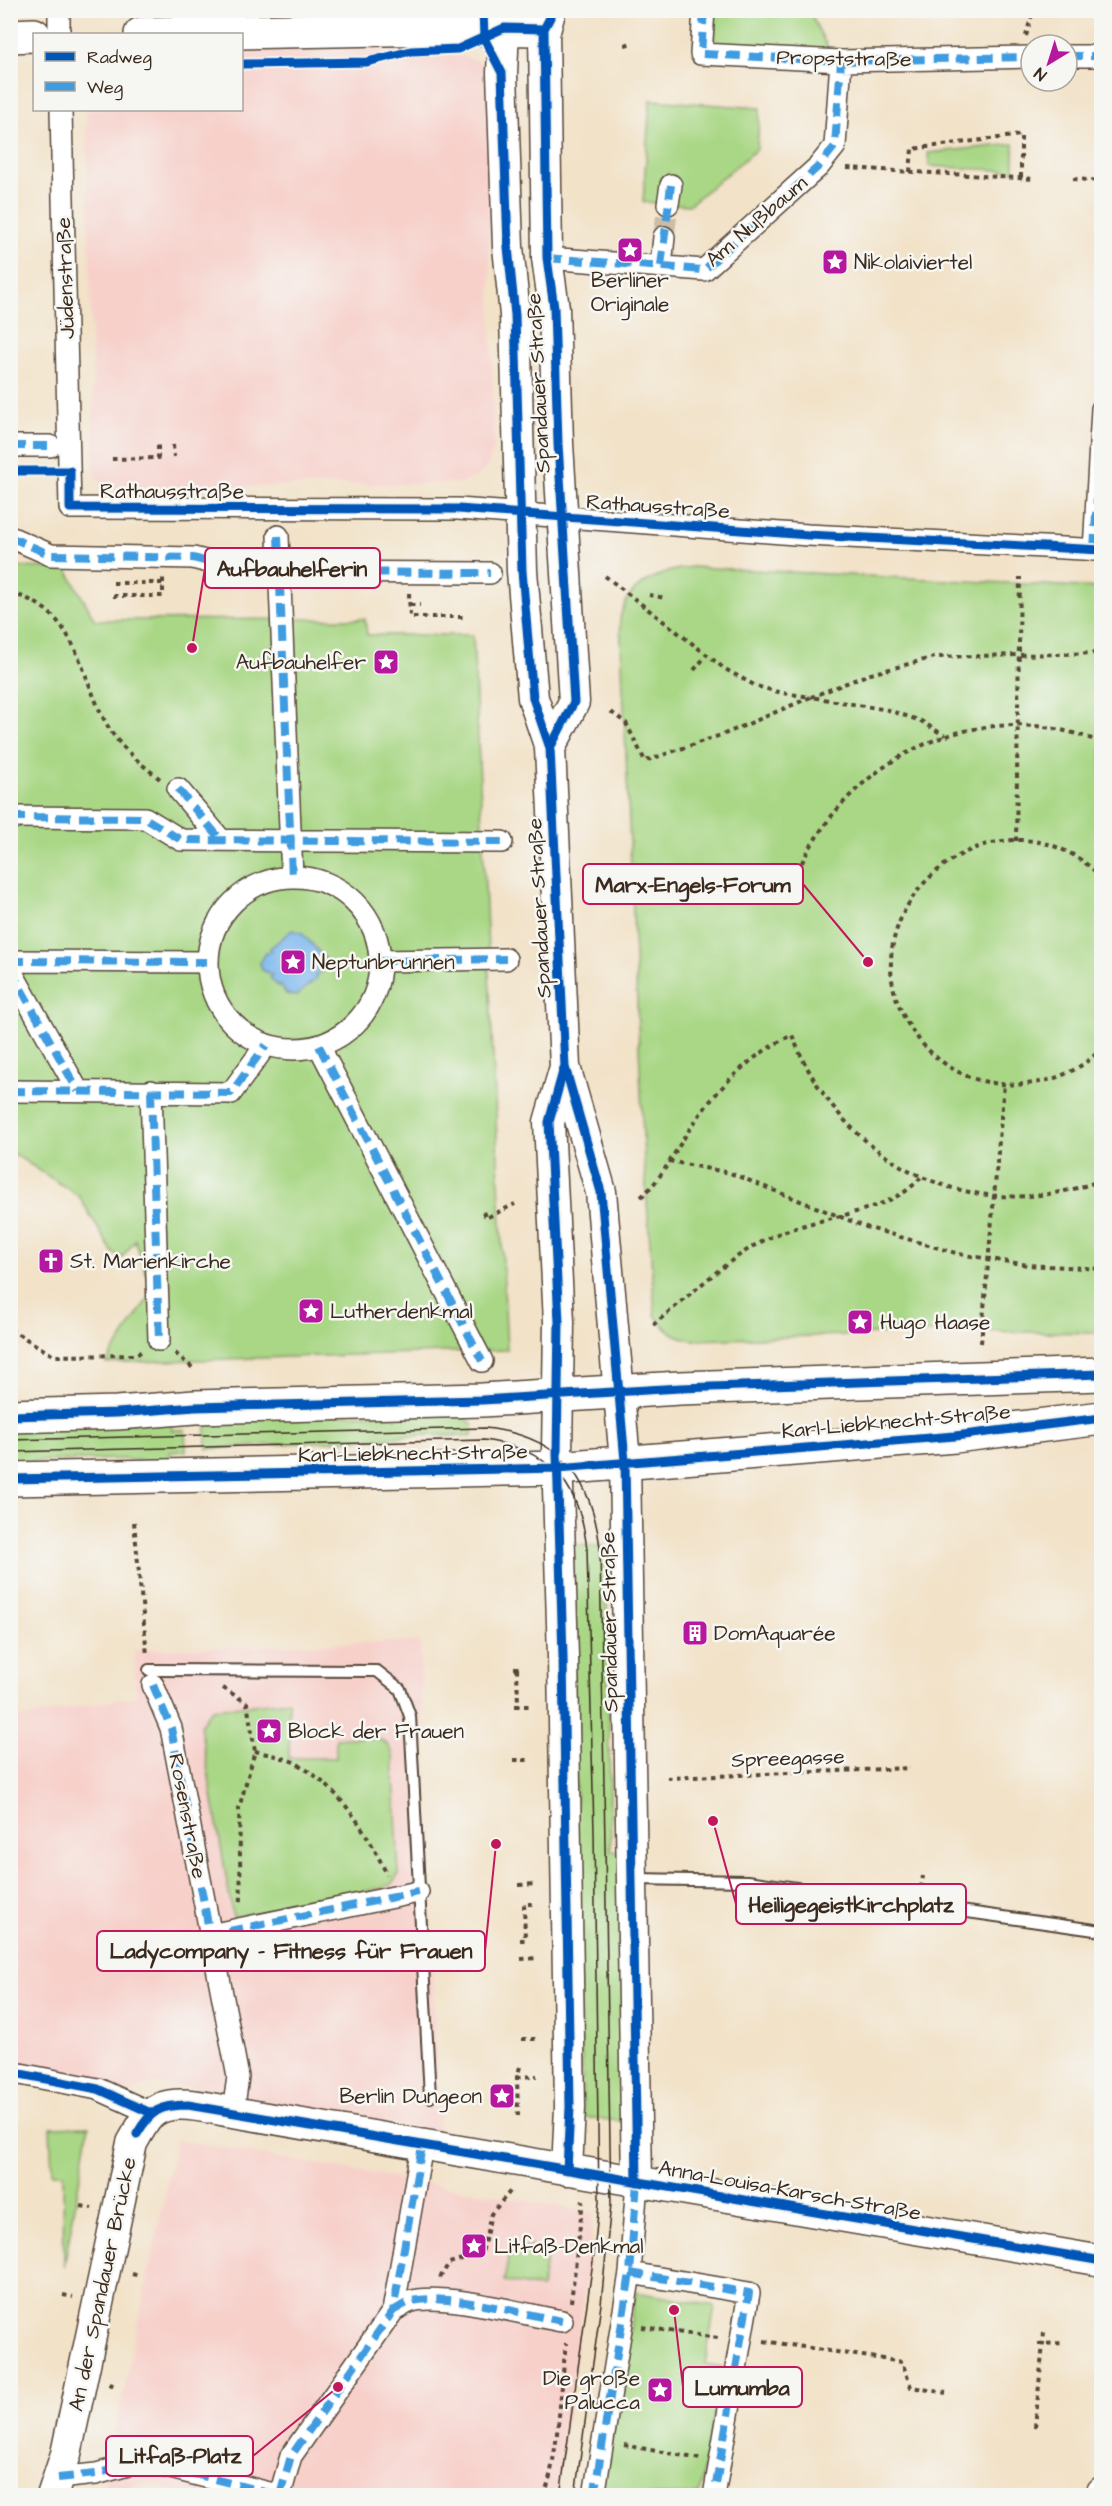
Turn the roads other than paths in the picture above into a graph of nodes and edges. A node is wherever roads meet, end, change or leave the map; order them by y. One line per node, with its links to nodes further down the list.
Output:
1 (59, 10): 5 (street)
2 (704, 10): 12 (street, Propststraße)
3 (504, 19): 4 (main road); 6 (main road); 20 (street, Spandauer Straße)
4 (547, 20): 15 (street, Spandauer Straße)
5 (59, 33)
6 (165, 33)
7 (33, 35): 8 (main road)
8 (10, 36)
9 (1079, 56): 10 (street)
10 (1101, 56)
11 (1019, 57): 12 (street, Propststraße)
12 (841, 61): 16 (street, Am Nußbaum)
13 (61, 111): 19 (street, Jüdenstraße)
14 (664, 237): 16 (street)
15 (548, 258): 16 (street, Am Nußbaum); 21 (street, Spandauer Straße)
16 (661, 266)
17 (1101, 409): 24 (street)
18 (10, 446): 19 (street)
19 (60, 446): 20 (street, Rathausstraße)
20 (520, 514): 21 (street, Rathausstraße); 27 (street, Spandauer Straße)
21 (563, 517): 24 (street, Rathausstraße); 27 (street, Spandauer Straße)
22 (278, 536): 25 (street)
23 (10, 537): 25 (street)
24 (1098, 550)
25 (279, 572): 26 (street); 31 (street)
26 (490, 573)
27 (550, 748): 41 (street, Spandauer Straße)
28 (178, 789): 30 (street)
29 (10, 817): 30 (street)
30 (221, 840): 31 (street)
31 (289, 840): 32 (street); 33 (street)
32 (502, 842)
33 (292, 877): 36 (street); 37 (street)
34 (506, 959): 36 (street)
35 (10, 961): 37 (street)
36 (380, 961): 40 (street)
37 (207, 962): 39 (street)
38 (10, 969): 42 (street)
39 (266, 1046): 40 (street); 43 (street)
40 (319, 1046): 46 (street)
41 (565, 1067): 48 (street, Spandauer Straße); 49 (street, Spandauer Straße)
42 (78, 1091): 43 (street); 44 (street)
43 (151, 1091): 45 (street)
44 (10, 1092)
45 (159, 1340)
46 (482, 1361)
47 (1101, 1374): 48 (main road, Karl-Liebknecht-Straße)
48 (620, 1390): 49 (main road, Karl-Liebknecht-Straße); 52 (street, Spandauer Straße)
49 (560, 1394): 50 (main road, Karl-Liebknecht-Straße); 53 (street, Spandauer Straße)
50 (10, 1416)
51 (1096, 1422): 52 (main road, Karl-Liebknecht-Straße)
52 (625, 1461): 53 (main road, Karl-Liebknecht-Straße); 56 (street, Spandauer Straße)
53 (558, 1468): 54 (main road, Karl-Liebknecht-Straße); 65 (street, Spandauer Straße)
54 (10, 1479)
55 (151, 1678): 57 (lane); 59 (street, Rosenstraße)
56 (631, 1879): 58 (lane); 66 (street, Spandauer Straße)
57 (418, 1892): 59 (street); 61 (lane)
58 (1101, 1931)
59 (210, 1935): 62 (street, Rosenstraße)
60 (10, 2072): 63 (street)
61 (430, 2097)
62 (233, 2112): 63 (street, Anna-Louisa-Karsch-Straße); 64 (street, Anna-Louisa-Karsch-Straße)
63 (151, 2113): 71 (street, An der Spandauer Brücke)
64 (422, 2146): 65 (street, Anna-Louisa-Karsch-Straße); 69 (street)
65 (567, 2170): 66 (street, Anna-Louisa-Karsch-Straße)
66 (636, 2182): 67 (street, Anna-Louisa-Karsch-Straße); 68 (street)
67 (1101, 2261)
68 (630, 2272): 73 (street); 74 (street)
69 (393, 2311): 70 (street); 72 (street)
70 (566, 2322)
71 (55, 2487): 72 (street)
72 (280, 2495)
73 (594, 2496)
74 (714, 2496)

